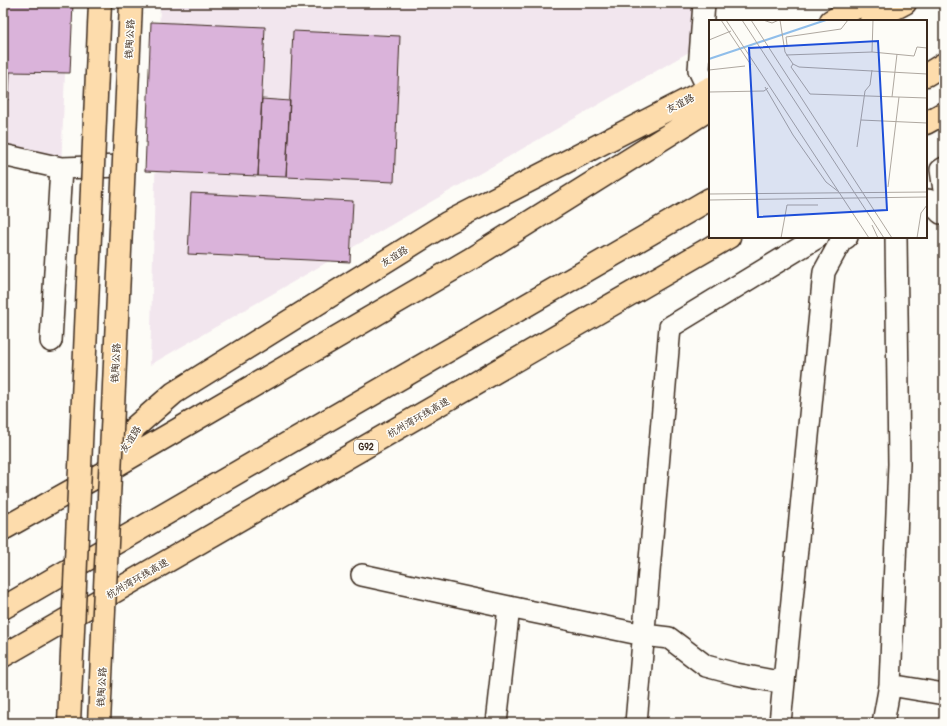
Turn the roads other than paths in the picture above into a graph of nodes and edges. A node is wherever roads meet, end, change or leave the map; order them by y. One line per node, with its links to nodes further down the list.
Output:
1 (100, 3): 40 (main road, bridge)
2 (125, 3): 17 (street)
3 (131, 3): 41 (main road, 钱陶公路, bridge)
4 (704, 3): 11 (street)
5 (864, 3): 7 (main road)
6 (905, 3): 8 (main road)
7 (833, 20)
8 (873, 20)
9 (944, 64): 10 (main road)
10 (927, 74)
11 (709, 92)
12 (709, 94): 28 (main road, 友谊路)
13 (709, 95): 28 (main road, 友谊路)
14 (944, 113): 15 (main road)
15 (927, 122)
16 (3, 155): 18 (street)
17 (120, 166): 18 (street); 28 (street)
18 (61, 168): 27 (street)
19 (944, 168): 20 (street)
20 (936, 197): 22 (street)
21 (709, 201): 31 (main road)
22 (944, 213)
23 (727, 238): 36 (main road, 杭州湾环线高速 / G92)
24 (816, 238): 35 (street)
25 (841, 238): 37 (street)
26 (896, 238): 38 (street)
27 (51, 341)
28 (112, 468): 29 (main road, 友谊路)
29 (3, 529)
30 (362, 575): 33 (street)
31 (55, 578): 32 (main road); 34 (main road)
32 (3, 600)
33 (509, 607): 35 (street); 42 (street)
34 (3, 608)
35 (644, 635): 37 (street); 43 (street)
36 (3, 656)
37 (784, 683): 44 (street)
38 (890, 685): 39 (street); 45 (street)
39 (944, 694)
40 (69, 723)
41 (99, 723)
42 (496, 723)
43 (636, 723)
44 (780, 723)
45 (883, 723)

